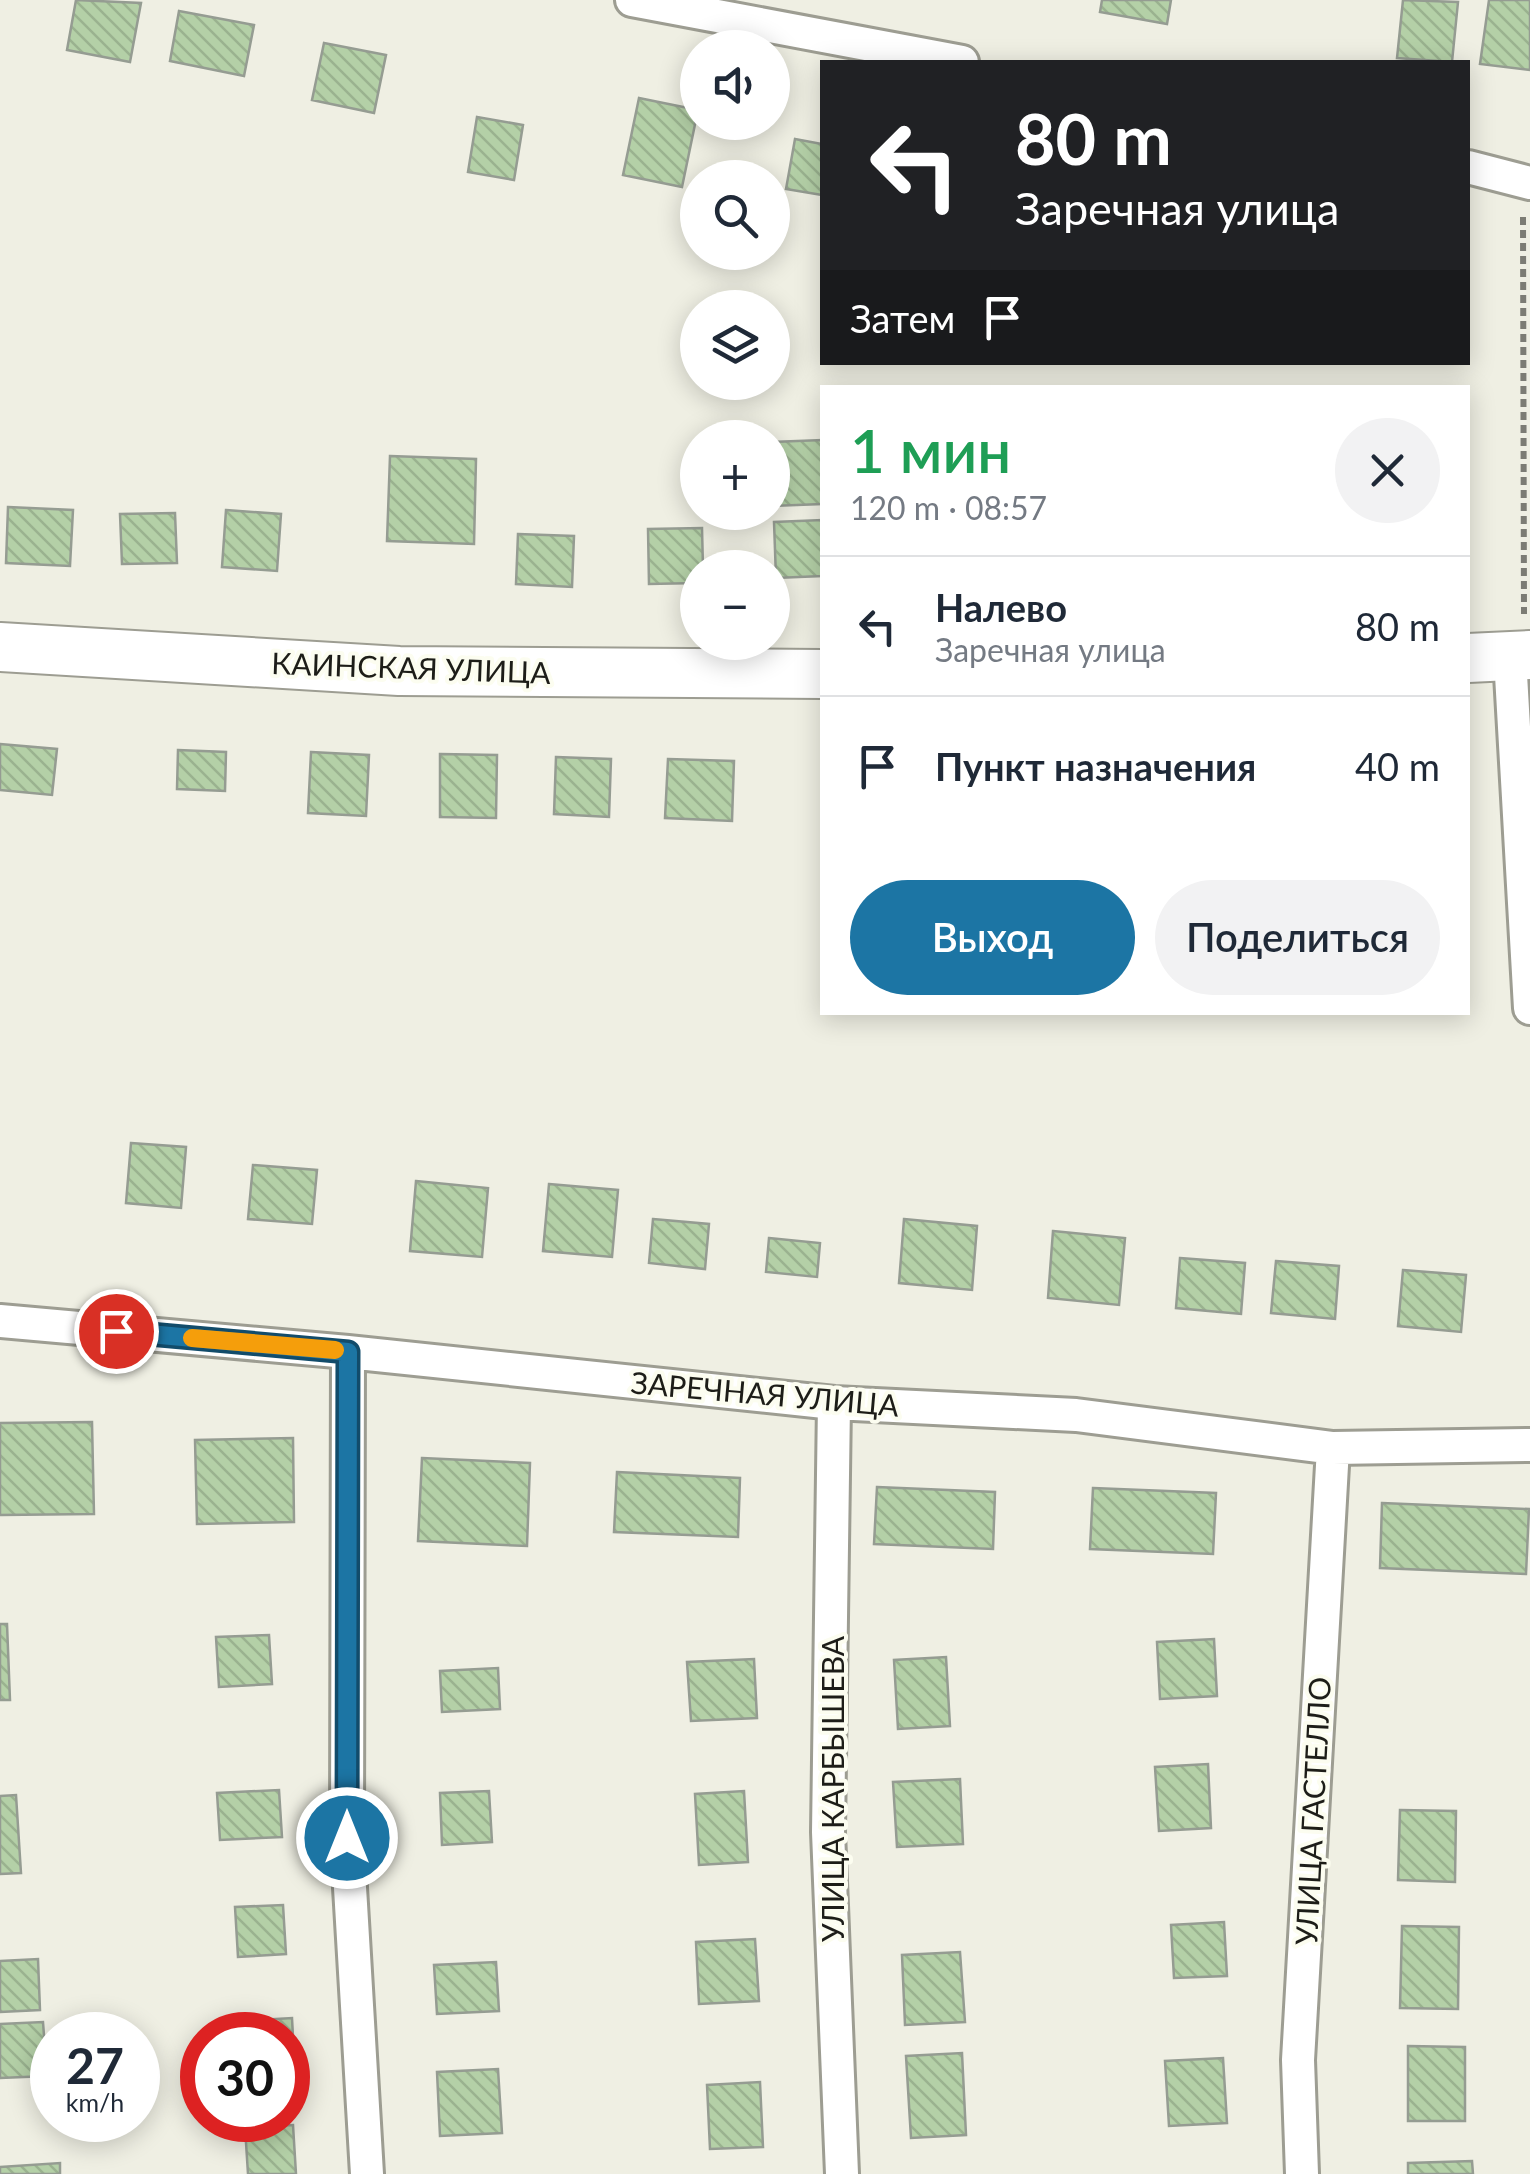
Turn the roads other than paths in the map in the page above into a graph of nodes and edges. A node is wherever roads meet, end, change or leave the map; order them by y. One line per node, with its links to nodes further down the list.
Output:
1 (632, 0): 2 (street)
2 (951, 60)
3 (1470, 168): 4 (street)
4 (1526, 182)
5 (0, 647): 7 (main road, КАИНСКАЯ УЛИЦА)
6 (1502, 657): 8 (street)
7 (820, 674)
8 (1530, 1008)
9 (0, 1321): 10 (street, ЗАРЕЧНАЯ УЛИЦА)
10 (348, 1352): 11 (street, ЗАРЕЧНАЯ УЛИЦА); 14 (street)
11 (834, 1403): 13 (street, ЗАРЕЧНАЯ УЛИЦА); 15 (street, УЛИЦА КАРБЫШЕВА)
12 (1530, 1445): 13 (street, ЗАРЕЧНАЯ УЛИЦА)
13 (1333, 1448): 16 (street, УЛИЦА ГАСТЕЛЛО)
14 (367, 2174)
15 (842, 2174)
16 (1302, 2174)

